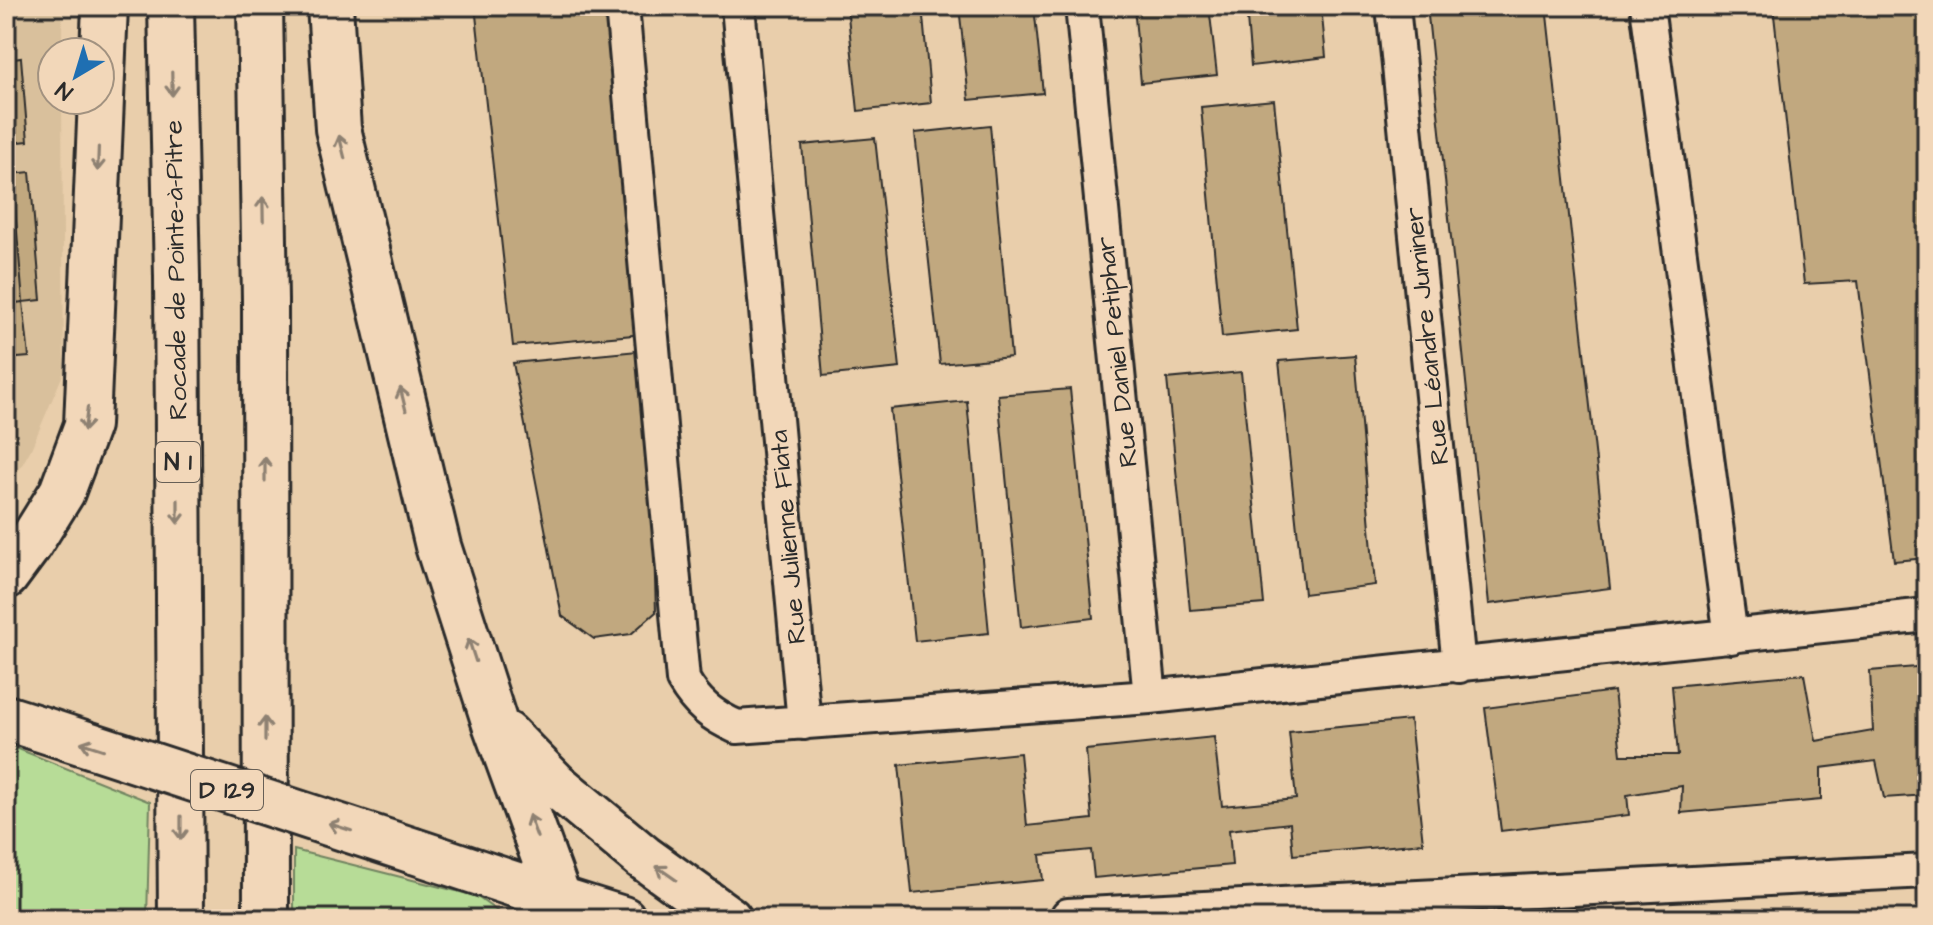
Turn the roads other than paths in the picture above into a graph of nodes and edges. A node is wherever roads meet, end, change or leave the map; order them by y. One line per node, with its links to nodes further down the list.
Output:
1 (105, 6): 10 (main road, one-way to 10)
2 (171, 6): 21 (main road, Rocade de Pointe-à-Pitre / N 1, one-way to 21)
3 (260, 6): 22 (main road, one-way to 3)
4 (330, 6): 17 (main road, one-way to 4)
5 (622, 6): 15 (lane)
6 (738, 6): 15 (lane, Rue Julienne Fiata)
7 (1082, 6): 14 (lane, Rue Daniel Petiphar)
8 (1393, 6): 13 (lane, Rue Léandre Juminer)
9 (1647, 6): 12 (lane)
10 (6, 576)
11 (1927, 615): 12 (lane)
12 (1731, 637): 13 (lane)
13 (1459, 666): 14 (lane)
14 (1150, 697): 15 (lane)
15 (804, 723)
16 (24, 724): 19 (main road, D 129, one-way to 16, bridge)
17 (495, 724): 19 (main road, one-way to 17); 24 (main road, one-way to 17)
18 (1927, 871): 20 (lane)
19 (564, 909): 23 (main road)
20 (1068, 915)
21 (181, 919)
22 (266, 919)
23 (623, 919)
24 (729, 919)

